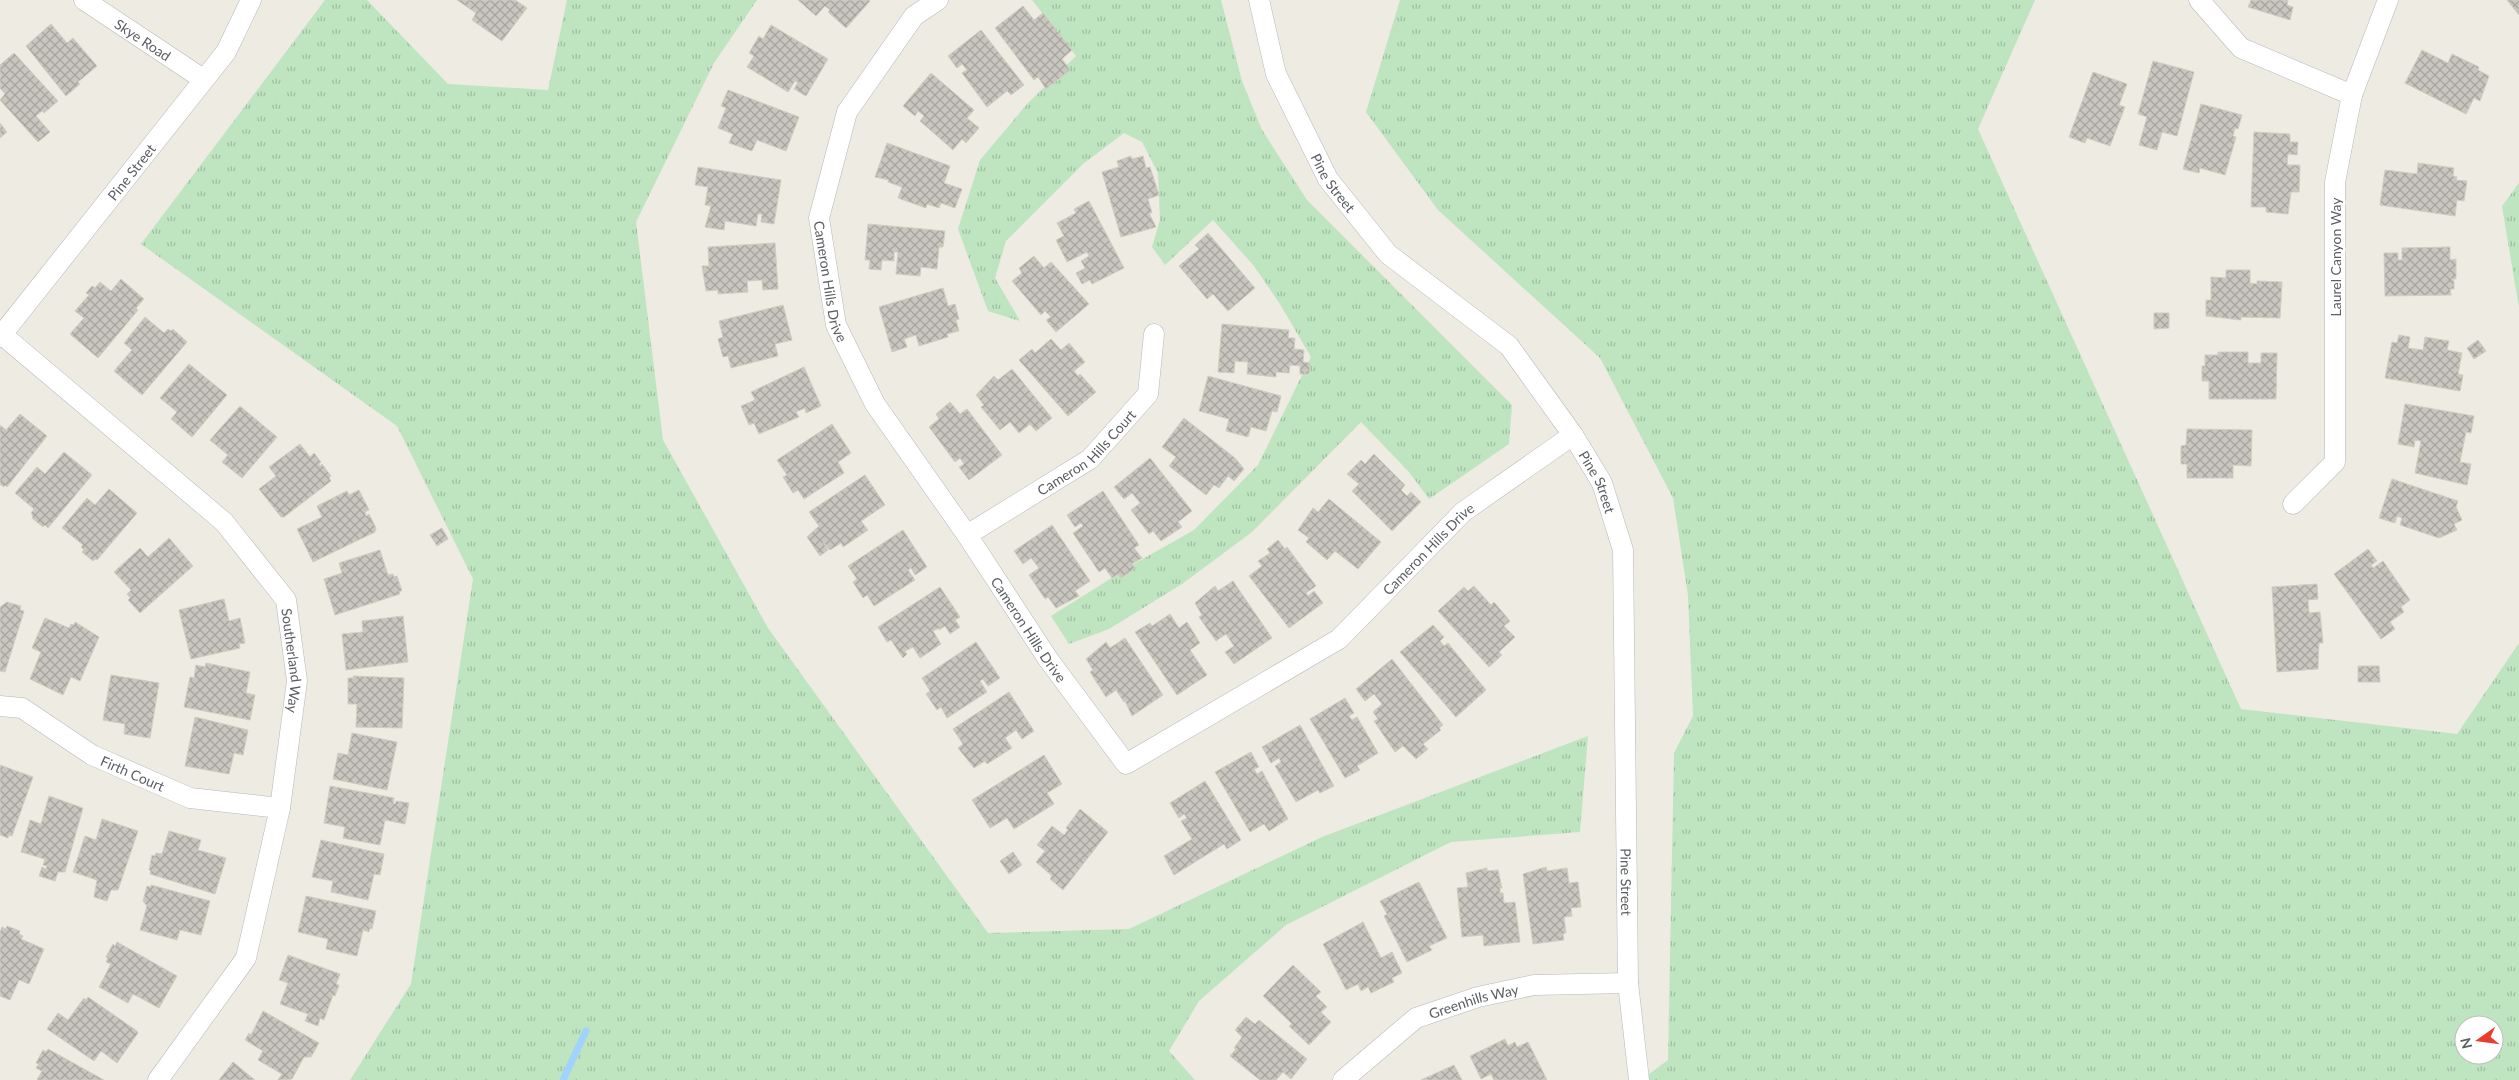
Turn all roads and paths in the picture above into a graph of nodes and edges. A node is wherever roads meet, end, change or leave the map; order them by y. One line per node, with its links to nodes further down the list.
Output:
1 (84, 0): 7 (street, Skye Road)
2 (251, 0): 7 (street, Pine Street)
3 (938, 0): 13 (street, Cameron Hills Drive)
4 (1259, 0): 11 (street, Pine Street)
5 (2198, 0): 8 (street)
6 (2388, 0): 8 (street, Laurel Canyon Way)
7 (203, 79): 9 (street, Pine Street)
8 (2352, 96): 12 (street, Laurel Canyon Way)
9 (3, 333): 15 (street, Southerland Way)
10 (1154, 334): 13 (street, Cameron Hills Court)
11 (1572, 435): 13 (street, Cameron Hills Drive); 16 (street, Pine Street)
12 (2293, 504)
13 (967, 535)
14 (0, 706): 15 (street, Firth Court)
15 (280, 808): 17 (street, Southerland Way)
16 (1628, 983): 18 (street, Greenhills Way); 19 (street, Pine Street)
17 (158, 1080)
18 (1343, 1080)
19 (1639, 1080)

